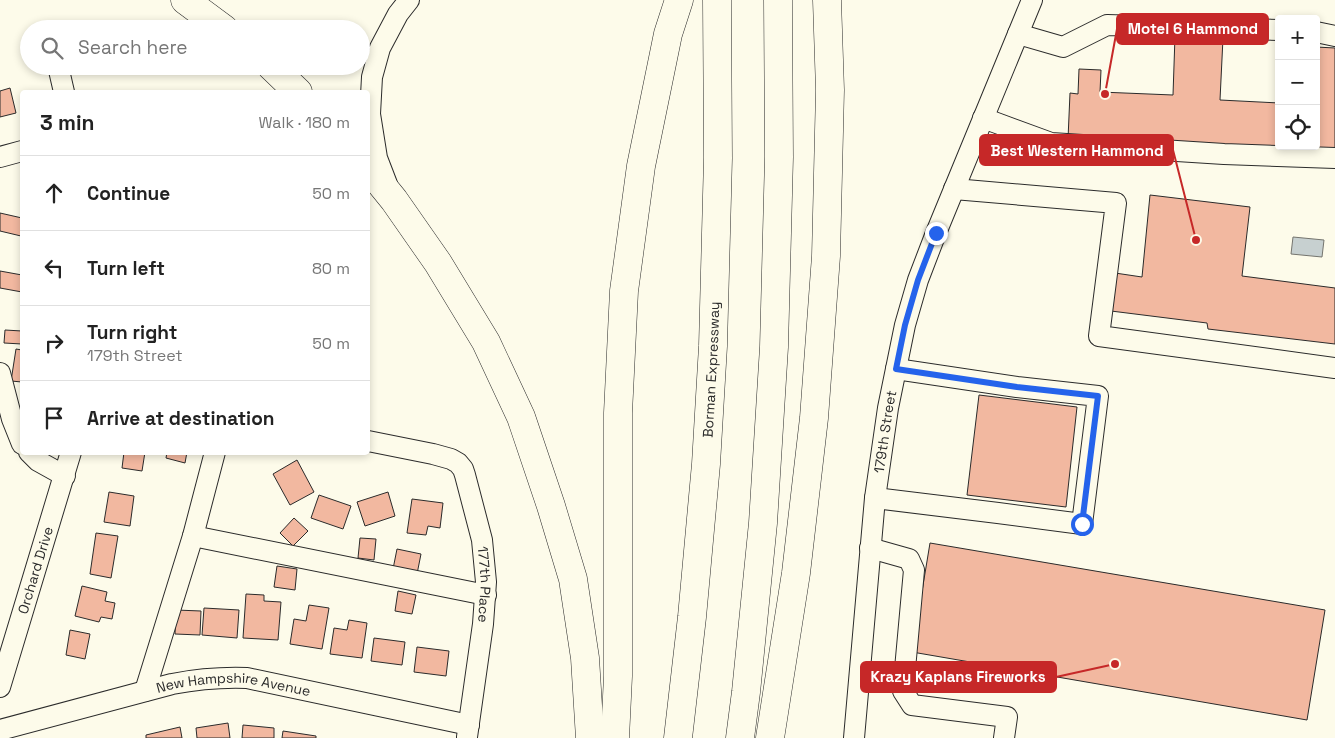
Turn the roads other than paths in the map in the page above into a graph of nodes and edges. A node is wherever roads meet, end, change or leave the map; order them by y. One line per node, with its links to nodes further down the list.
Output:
1 (185, 0): 9 (highway)
2 (409, 0): 25 (street)
3 (679, 0): 44 (highway)
4 (717, 0): 45 (highway, Borman Expressway)
5 (778, 0): 46 (highway)
6 (827, 0): 18 (highway)
7 (839, 0): 18 (highway)
8 (1032, 0): 12 (street, 179th Street)
9 (212, 20)
10 (1275, 30): 12 (street)
11 (1320, 33): 13 (street)
12 (1018, 34): 19 (street, 179th Street)
13 (1335, 36)
14 (60, 75): 16 (street)
15 (280, 75): 17 (highway)
16 (64, 90)
17 (296, 90)
18 (830, 90): 47 (highway)
19 (983, 118): 22 (street); 24 (street, 179th Street)
20 (20, 152): 21 (street)
21 (0, 157)
22 (1335, 158)
23 (370, 170): 25 (highway)
24 (954, 189): 26 (street); 27 (street, 179th Street)
25 (394, 200): 43 (highway)
26 (1335, 368)
27 (896, 369): 35 (street, 179th Street); 35 (street)
28 (0, 373): 29 (street)
29 (20, 439)
30 (370, 442): 38 (street, 177th Place)
31 (32, 455): 34 (street)
32 (70, 455): 34 (street, Orchard Drive)
33 (214, 455): 36 (street)
34 (65, 476): 39 (street, Orchard Drive)
35 (875, 498): 37 (street, 179th Street)
36 (193, 536): 38 (street); 40 (street)
37 (870, 548): 48 (street, 179th Street); 49 (street)
38 (486, 595): 42 (street, 177th Place)
39 (0, 687)
40 (145, 691): 41 (street, New Hampshire Avenue); 42 (street, New Hampshire Avenue)
41 (0, 730)
42 (468, 731)
43 (590, 738)
44 (615, 738)
45 (678, 738)
46 (740, 738)
47 (770, 738)
48 (854, 738)
49 (1004, 738)

